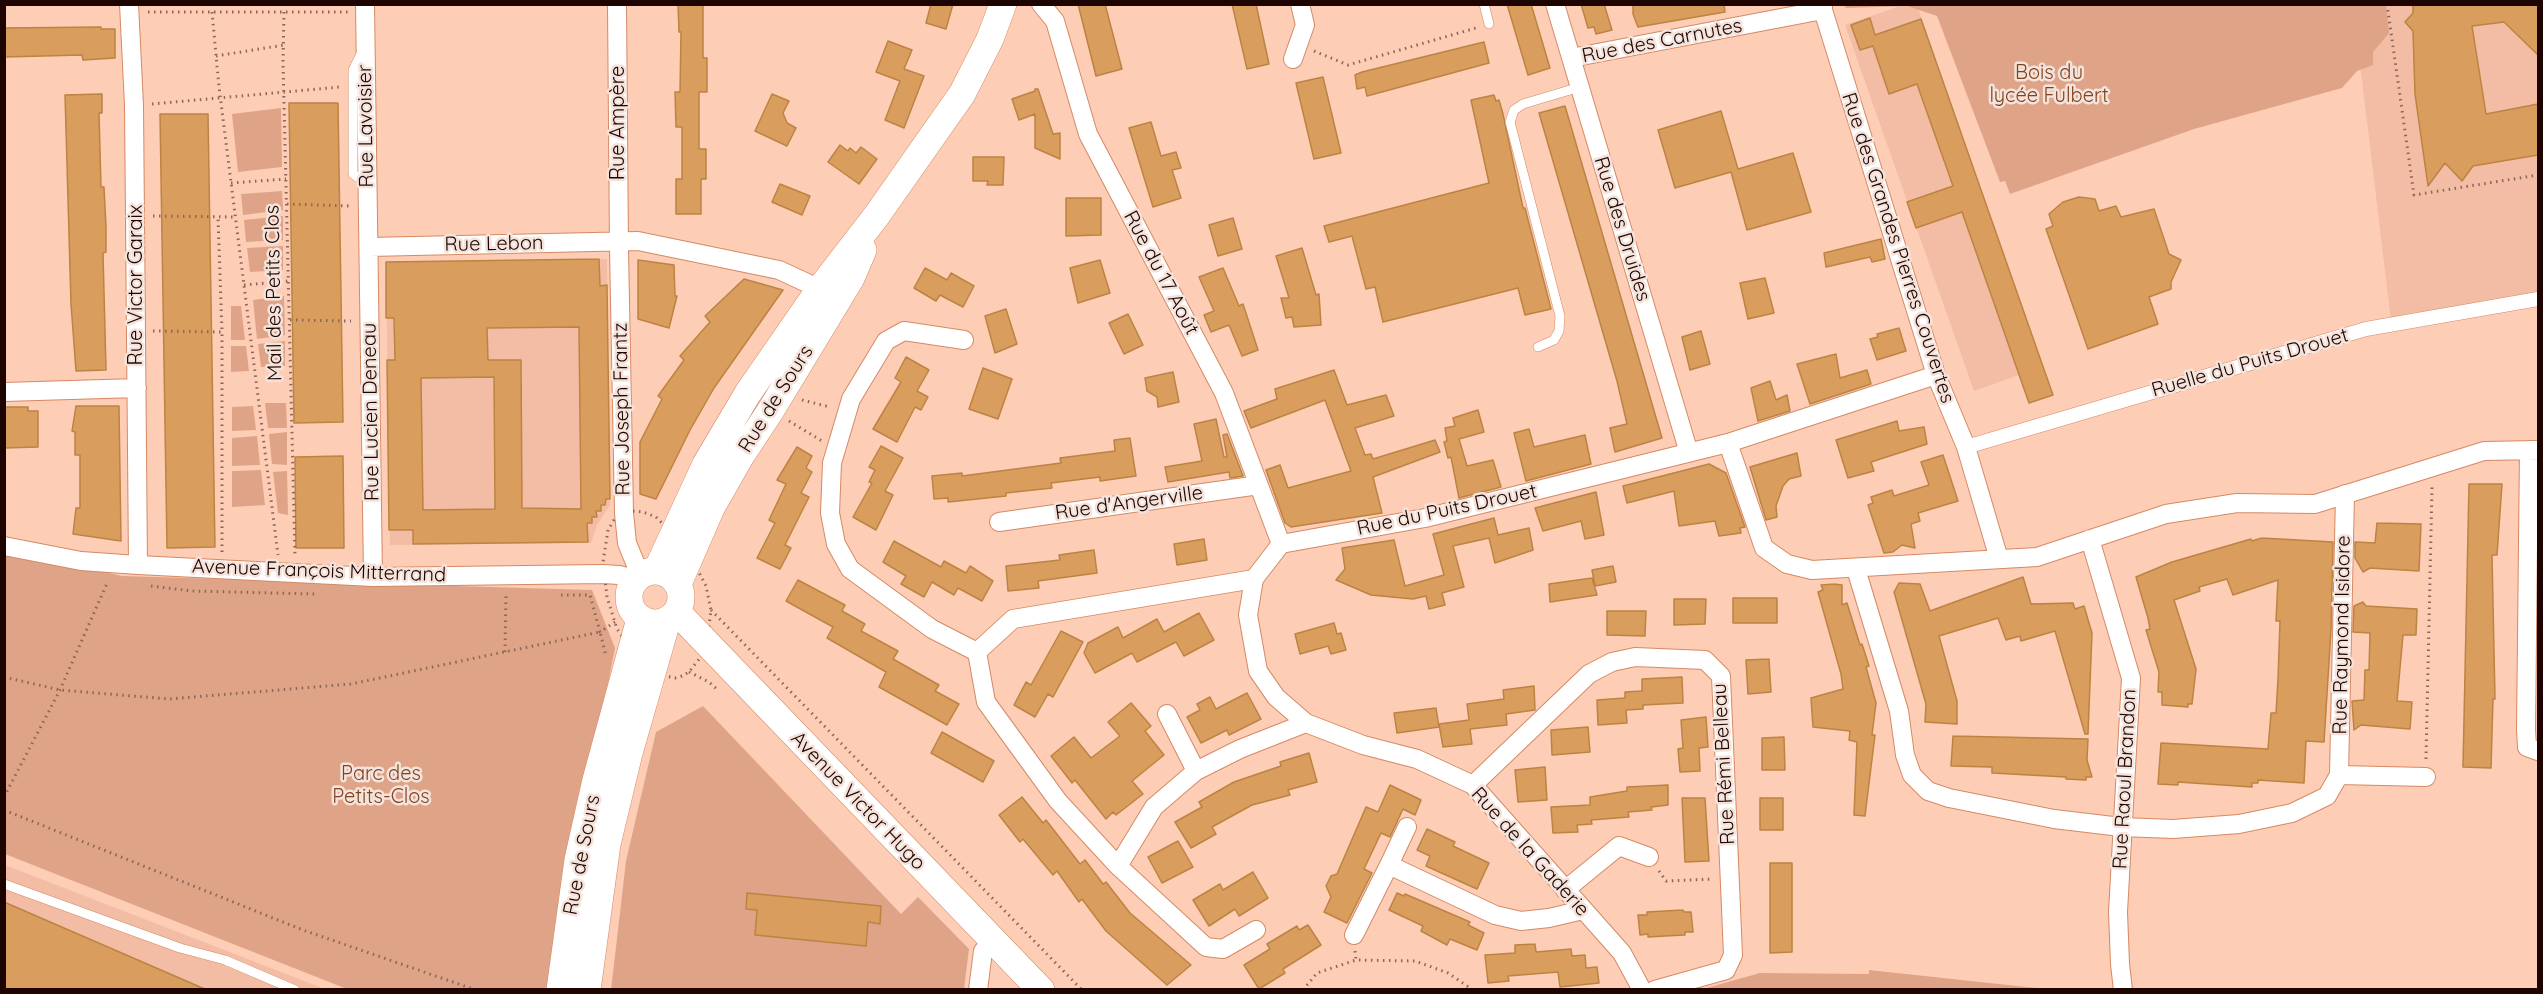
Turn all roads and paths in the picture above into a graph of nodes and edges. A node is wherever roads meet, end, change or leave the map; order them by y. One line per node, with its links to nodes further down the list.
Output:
1 (617, 4): 34 (street, Rue Ampère)
2 (1003, 4): 30 (main road, Rue de Sours)
3 (1041, 4): 59 (street, Rue du 17 Août)
4 (1300, 4): 16 (street)
5 (1484, 4): 13 (lane)
6 (1555, 4): 18 (street, Rue des Druides)
7 (2387, 4): 24 (path)
8 (1823, 7): 18 (street, Rue des Carnutes); 46 (street, Rue des Grandes Pierres Couvertes)
9 (130, 8): 11 (path); 31 (street, Rue Victor Garaix)
10 (365, 8): 12 (path); 15 (street, Rue Lavoisier)
11 (212, 12): 12 (path); 17 (path, Mail des Petits Clos)
12 (284, 12): 14 (path, Mail des Petits Clos)
13 (1489, 24): 16 (path)
14 (284, 45): 17 (path); 21 (path, Mail des Petits Clos)
15 (365, 47): 19 (lane); 27 (street, Rue Lavoisier)
16 (1296, 52)
17 (216, 56): 22 (path, Mail des Petits Clos)
18 (1571, 58): 20 (street, Rue des Druides)
19 (353, 86): 21 (path); 27 (lane)
20 (1580, 87): 45 (lane); 57 (street, Rue des Druides)
21 (284, 90): 22 (path); 25 (path, Mail des Petits Clos)
22 (220, 99): 23 (path); 26 (path, Mail des Petits Clos)
23 (148, 104)
24 (2538, 175)
25 (286, 179): 26 (path); 28 (path, Mail des Petits Clos)
26 (231, 183): 33 (path, Mail des Petits Clos)
27 (366, 183): 29 (street, Rue Lavoisier)
28 (287, 204): 29 (path); 36 (path, Mail des Petits Clos)
29 (368, 206): 35 (street, Rue Lavoisier)
30 (877, 215): 38 (main road, Rue de Sours); 72 (main road, Rue de Sours)
31 (135, 217): 32 (path); 42 (street, Rue Victor Garaix)
32 (218, 217): 33 (path); 43 (path)
33 (236, 217): 37 (path, Mail des Petits Clos)
34 (619, 241): 35 (street, Rue Lebon); 38 (street, Rue Lebon); 72 (street, Rue Joseph Frantz)
35 (369, 247): 41 (street, Rue Lucien Deneau)
36 (289, 280): 37 (path); 40 (path, Mail des Petits Clos)
37 (244, 285): 70 (path, Mail des Petits Clos)
38 (820, 289): 72 (main road, Rue de Sours)
39 (2538, 299): 55 (street, Ruelle du Puits Drouet)
40 (290, 320): 41 (path); 70 (path, Mail des Petits Clos)
41 (370, 321): 71 (street, Rue Lucien Deneau)
42 (136, 332): 43 (path); 47 (street, Rue Victor Garaix)
43 (222, 332): 68 (path)
44 (964, 340): 54 (street)
45 (1538, 347)
46 (1936, 375): 53 (street, Rue du Puits Drouet); 55 (street, Rue des Grandes Pierres Couvertes)
47 (136, 388): 48 (street); 67 (street, Rue Victor Garaix)
48 (4, 392)
49 (798, 399): 50 (path)
50 (827, 418)
51 (791, 422): 54 (path)
52 (824, 429): 54 (path)
53 (1728, 443): 57 (street, Rue du Puits Drouet); 69 (street)
54 (829, 445): 81 (street)
55 (1966, 447): 65 (street, Rue des Grandes Pierres Couvertes)
56 (2534, 450): 58 (street); 79 (street)
57 (1689, 453): 63 (street, Rue du Puits Drouet)
58 (2433, 467): 60 (street); 90 (path)
59 (1259, 484): 61 (street, Rue d'Angerville); 63 (street, Rue du 17 Août)
60 (2345, 494): 62 (street); 89 (street, Rue Raymond Isidore)
61 (999, 522)
62 (2090, 538): 65 (street); 95 (street, Rue Raoul Brandon)
63 (1281, 544): 73 (street)
64 (4, 546): 66 (street, Avenue François Mitterrand)
65 (1999, 559): 69 (street)
66 (117, 563): 67 (street, Avenue François Mitterrand); 84 (path)
67 (138, 565): 68 (street, Avenue François Mitterrand)
68 (221, 569): 70 (street, Avenue François Mitterrand)
69 (1856, 569): 95 (street)
70 (287, 572): 71 (street, Avenue François Mitterrand)
71 (373, 577): 72 (street, Avenue François Mitterrand)
72 (653, 577): 77 (main road, Avenue Victor Hugo); 77 (main road)
73 (1254, 579): 81 (street); 86 (street, Rue de la Gaderie)
74 (516, 594): 80 (path)
75 (558, 595): 78 (path)
76 (711, 610): 113 (path)
77 (650, 618): 78 (path); 105 (main road, Avenue Victor Hugo); 109 (main road, Rue de Sours); 110 (main road, Rue de Sours)
78 (600, 632): 80 (path); 82 (path)
79 (2534, 644): 87 (street)
80 (505, 652): 84 (path)
81 (977, 652): 98 (street)
82 (607, 659)
83 (4, 677): 84 (path)
84 (60, 690): 92 (path)
85 (1167, 714): 88 (street)
86 (1306, 723): 88 (street); 91 (street, Rue de la Gaderie)
87 (2538, 751)
88 (1196, 771): 98 (street)
89 (2339, 775): 90 (street); 95 (street)
90 (2426, 777)
91 (1473, 785): 99 (street, Rue Rémi Belleau); 101 (street, Rue de la Gaderie)
92 (4, 797)
93 (4, 810): 108 (path)
94 (1407, 827): 97 (street)
95 (2121, 827): 118 (street, Rue Raoul Brandon)
96 (1649, 857): 99 (path); 101 (street)
97 (1389, 865): 102 (street); 104 (street)
98 (1118, 867): 103 (street)
99 (1730, 878): 117 (street, Rue Rémi Belleau)
100 (4, 884): 107 (lane)
101 (1565, 891): 102 (street, Rue de la Gaderie)
102 (1583, 910): 116 (street, Rue de la Gaderie)
103 (1256, 930)
104 (1354, 935): 106 (path)
105 (993, 940): 111 (street); 112 (main road, Avenue Victor Hugo)
106 (1356, 960): 114 (path); 115 (path)
107 (295, 990)
108 (476, 990)
109 (560, 990)
110 (587, 990)
111 (978, 990)
112 (1041, 990)
113 (1082, 990)
114 (1303, 990)
115 (1473, 990)
116 (1642, 990)
117 (1655, 990)
118 (2123, 990)

